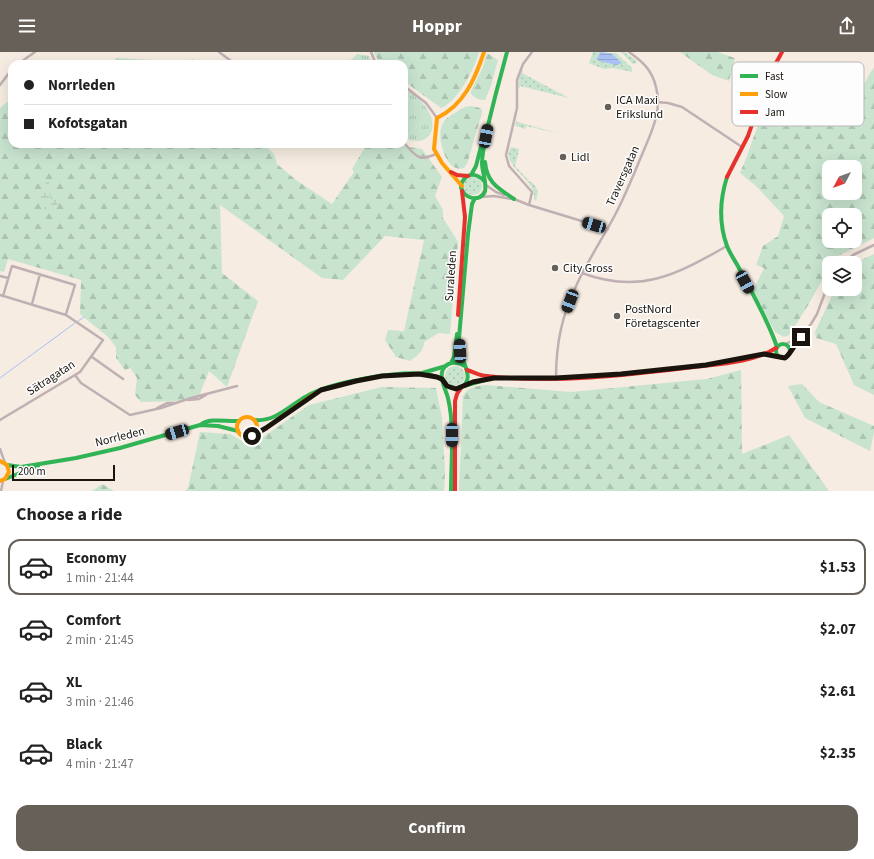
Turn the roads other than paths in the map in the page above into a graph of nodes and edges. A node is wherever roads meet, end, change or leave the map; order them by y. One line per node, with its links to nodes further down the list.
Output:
1 (35, 52): 8 (street)
2 (219, 52): 9 (street)
3 (484, 52): 16 (main road)
4 (507, 52): 15 (main road)
5 (532, 52): 27 (street)
6 (629, 52): 14 (street, Traversgatan)
7 (782, 52): 10 (main road)
8 (24, 60)
9 (230, 60)
10 (777, 62)
11 (8, 74): 12 (street)
12 (0, 84)
13 (408, 89): 16 (street)
14 (658, 102): 19 (street); 28 (street, Traversgatan)
15 (491, 114): 22 (main road); 23 (main road); 26 (main road)
16 (437, 118): 20 (main road)
17 (751, 126): 19 (main road)
18 (408, 147): 20 (street)
19 (743, 147): 29 (main road)
20 (436, 154): 21 (main road)
21 (448, 169): 22 (main road); 24 (main road)
22 (470, 175): 23 (main road); 24 (main road)
23 (485, 184): 25 (main road); 26 (street)
24 (462, 187): 25 (main road); 48 (main road, Suraleden)
25 (477, 198): 26 (street); 50 (main road, Suraleden)
26 (514, 199): 27 (street)
27 (529, 205): 28 (street)
28 (608, 229): 32 (street, Traversgatan)
29 (727, 246): 32 (street); 41 (main road)
30 (874, 246): 31 (street)
31 (852, 256)
32 (582, 273): 55 (street, Traversgatan)
33 (40, 274): 35 (street); 38 (street); 39 (street)
34 (0, 276): 35 (street)
35 (8, 278): 36 (street)
36 (1, 295): 38 (street)
37 (823, 296): 40 (street)
38 (32, 304): 39 (street)
39 (66, 315): 46 (street, Sätragatan)
40 (804, 333): 42 (street); 44 (street)
41 (774, 336): 42 (main road); 43 (main road)
42 (786, 344): 43 (main road); 44 (main road)
43 (776, 347): 45 (main road); 47 (main road)
44 (790, 351): 47 (main road)
45 (764, 354): 47 (main road); 55 (main road)
46 (92, 356): 52 (street, Sätragatan); 53 (street)
47 (779, 357)
48 (451, 363): 49 (main road); 50 (main road)
49 (446, 366): 51 (main road); 56 (main road)
50 (467, 369): 54 (main road); 58 (main road)
51 (419, 374): 56 (main road); 59 (main road)
52 (75, 375): 57 (street); 60 (street, Sätragatan)
53 (123, 378)
54 (494, 378): 55 (main road); 58 (main road)
55 (556, 378)
56 (443, 382): 58 (main road); 71 (main road)
57 (237, 386)
58 (462, 387): 72 (main road)
59 (321, 390): 61 (main road); 65 (main road)
60 (0, 420)
61 (255, 420): 62 (main road); 65 (main road)
62 (239, 421): 63 (main road, Norrleden); 64 (main road)
63 (200, 425): 64 (main road, Norrleden); 68 (main road, Norrleden)
64 (238, 431): 65 (main road)
65 (254, 434)
66 (0, 449): 67 (street)
67 (4, 463): 68 (main road, Norrleden); 69 (main road)
68 (44, 463): 69 (main road, Norrleden)
69 (3, 480): 70 (street)
70 (1, 491)
71 (451, 491)
72 (455, 491)

